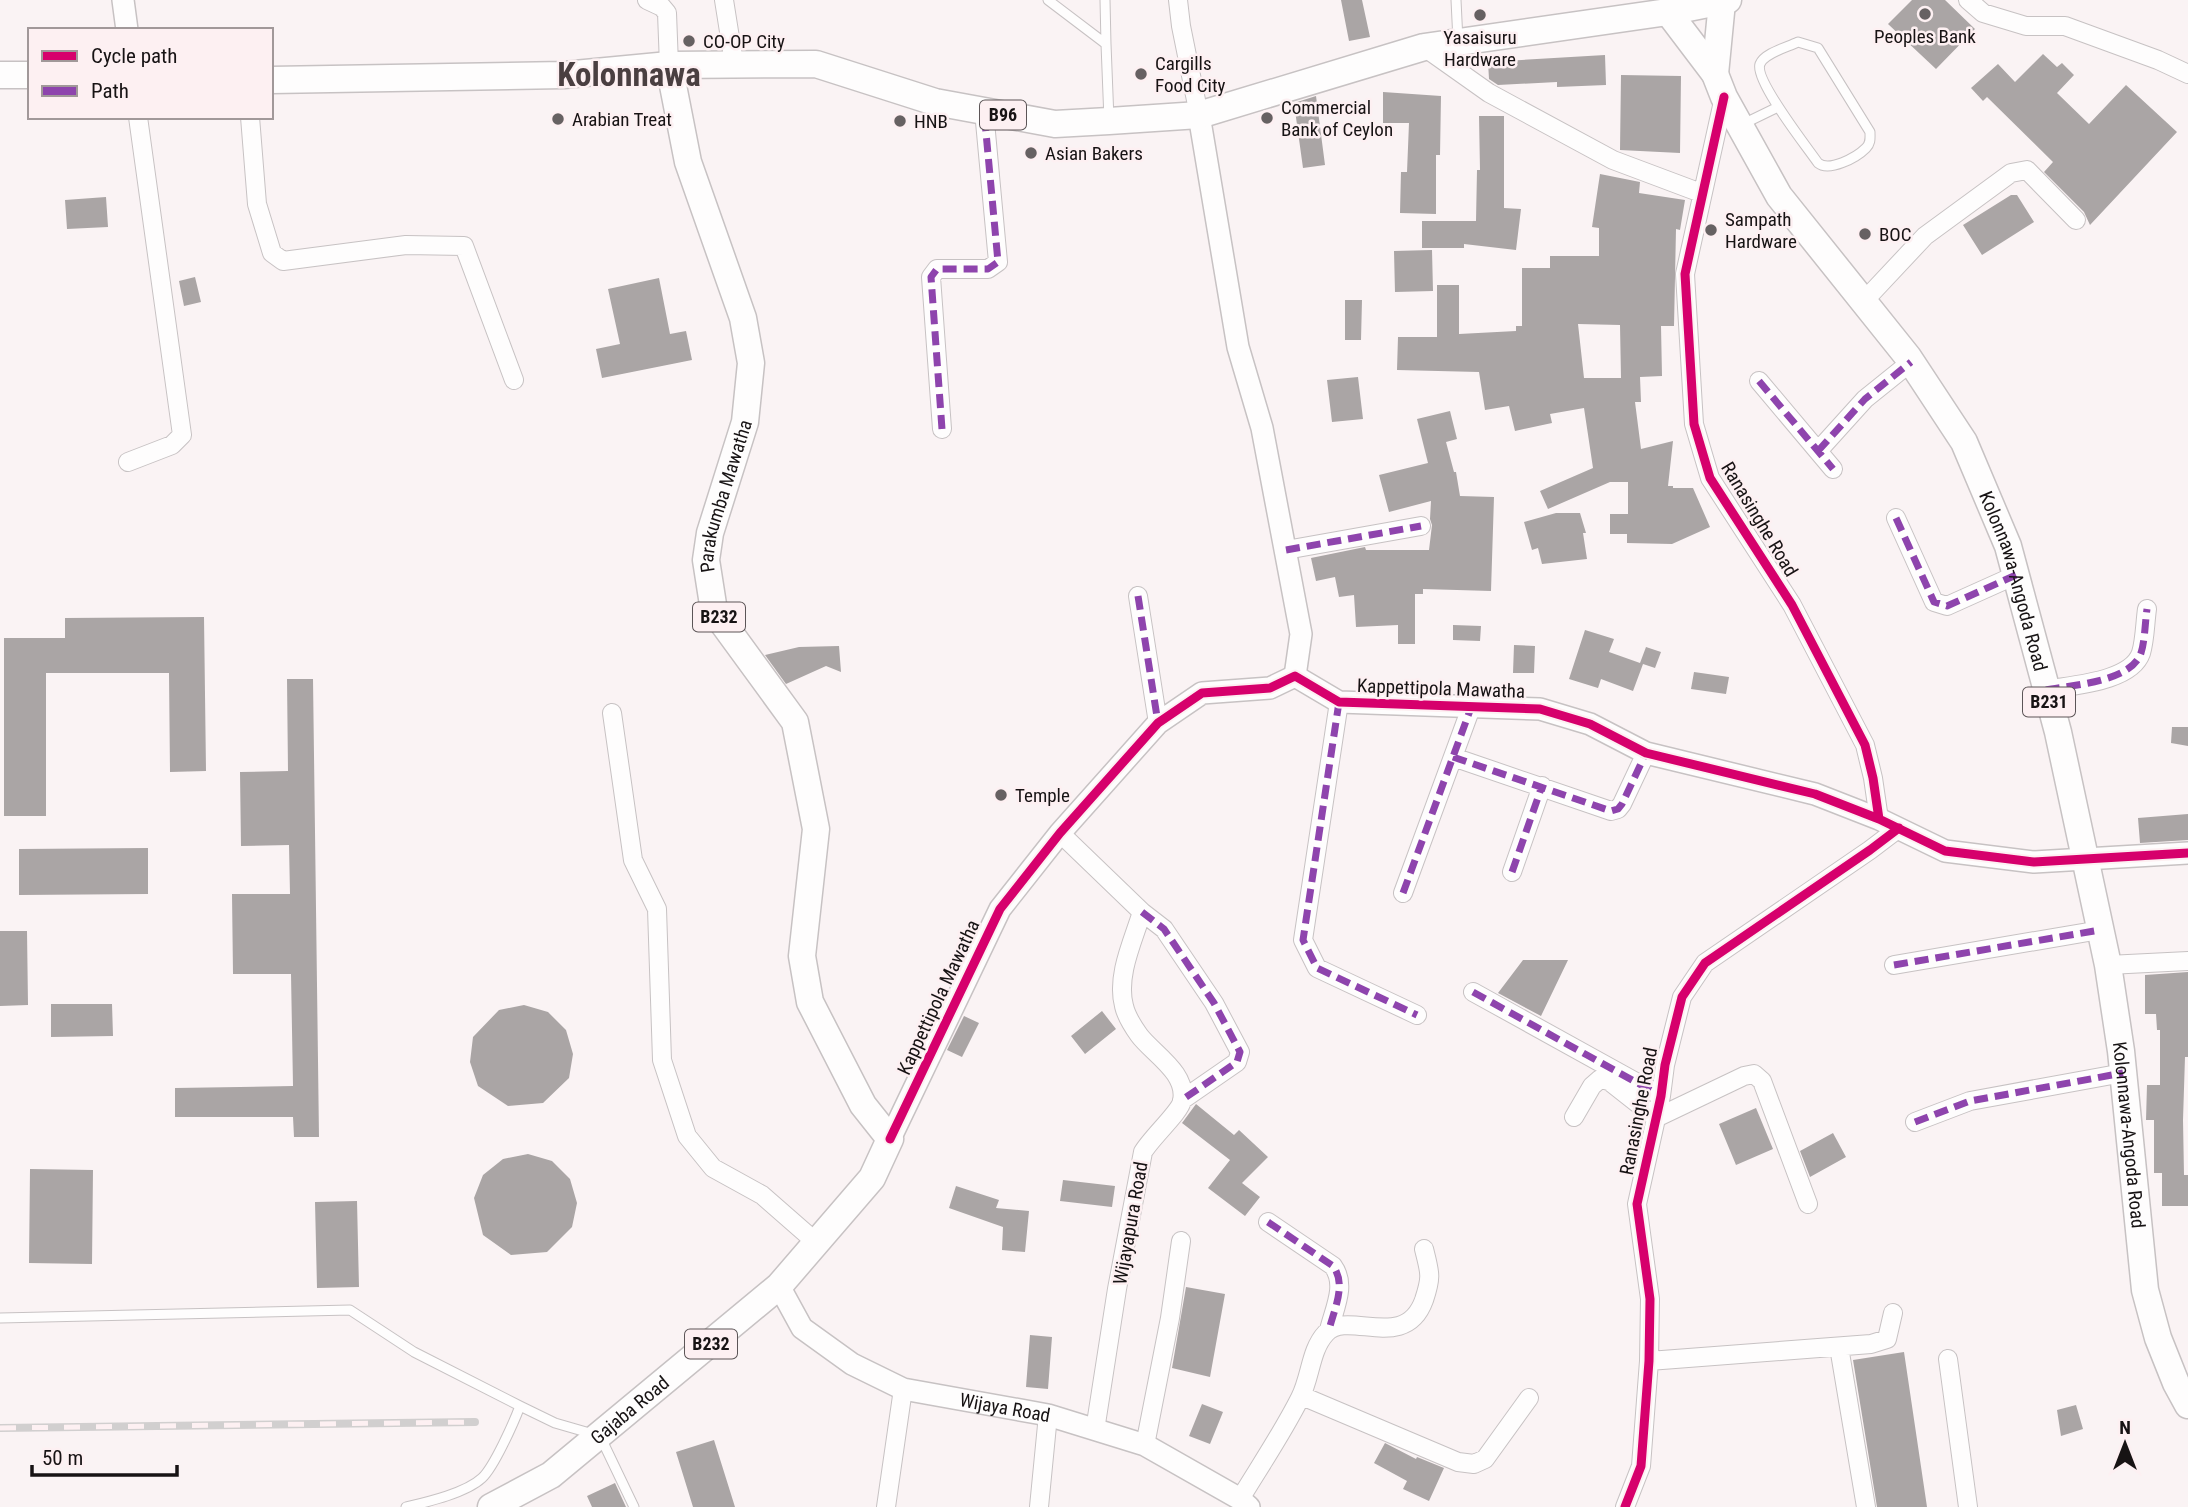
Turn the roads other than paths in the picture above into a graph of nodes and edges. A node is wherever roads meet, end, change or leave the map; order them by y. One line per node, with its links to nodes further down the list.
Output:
1 (123, 0): 11 (street)
2 (648, 0): 16 (street)
3 (724, 0): 15 (street)
4 (1048, 0): 13 (lane)
5 (1105, 0): 13 (lane)
6 (1178, 0): 24 (street)
7 (1456, 0): 12 (lane)
8 (1968, 0): 17 (street)
9 (1725, 1): 10 (main road, B96); 21 (main road)
10 (1666, 6): 12 (main road, B96); 21 (main road, Kolonnawa-Angoda Road / B231)
11 (127, 28)
12 (1458, 42): 14 (main road, B96)
13 (1106, 44): 27 (lane)
14 (1424, 47): 24 (main road, B96); 29 (street)
15 (734, 63): 16 (main road, B96); 23 (main road, B96)
16 (670, 65): 20 (main road, B96); 74 (main road, Parakumba Mawatha / B232)
17 (2188, 74)
18 (0, 75): 19 (main road)
19 (28, 75)
20 (273, 80)
21 (1719, 85): 28 (main road, Kolonnawa-Angoda Road / B231); 29 (street, Ranasinghe Road)
22 (1778, 107): 22 (lane); 28 (lane)
23 (984, 111): 27 (main road, B96); 35 (street)
24 (1199, 115): 27 (main road, B96); 41 (street)
25 (138, 119): 37 (street)
26 (250, 119): 33 (street)
27 (1109, 121)
28 (1740, 125): 31 (main road, Kolonnawa-Angoda Road / B231)
29 (1701, 193): 54 (street, Ranasinghe Road)
30 (2076, 220): 31 (street)
31 (1864, 301): 32 (main road, Kolonnawa-Angoda Road / B231)
32 (1911, 362): 36 (street); 42 (main road, Kolonnawa-Angoda Road / B231)
33 (514, 380)
34 (1759, 381): 36 (street)
35 (942, 429)
36 (1818, 451): 38 (street)
37 (128, 462)
38 (1833, 468)
39 (1896, 518): 42 (street)
40 (1421, 526): 41 (street)
41 (1286, 550): 45 (street)
42 (2016, 575): 46 (main road, Kolonnawa-Angoda Road / B231)
43 (1138, 596): 50 (street)
44 (2147, 609): 46 (street)
45 (1295, 676): 47 (street, Kappettipola Mawatha); 50 (street, Kappettipola Mawatha)
46 (2046, 690): 58 (main road, Kolonnawa-Angoda Road / B231)
47 (1339, 702): 48 (street, Kappettipola Mawatha); 67 (street)
48 (1472, 705): 51 (street, Kappettipola Mawatha); 52 (street)
49 (612, 713): 78 (street)
50 (1158, 723): 56 (street, Kappettipola Mawatha)
51 (1646, 753): 53 (street); 54 (street, Kappettipola Mawatha)
52 (1453, 757): 53 (street); 60 (street)
53 (1542, 786): 59 (street)
54 (1879, 819): 55 (street, Kappettipola Mawatha)
55 (1899, 828): 58 (street, Kappettipola Mawatha); 69 (street, Ranasinghe Road)
56 (1060, 833): 61 (street); 74 (street, Kappettipola Mawatha)
57 (2188, 853): 58 (street, Kappettipola Mawatha)
58 (2086, 858): 62 (main road, Kolonnawa-Angoda Road / B231)
59 (1512, 872)
60 (1403, 893)
61 (1142, 912): 70 (street); 70 (street, Wijayapura Road)
62 (2101, 930): 64 (street); 65 (main road, Kolonnawa-Angoda Road / B231)
63 (2188, 961): 65 (street)
64 (1894, 965)
65 (2108, 965): 68 (main road, Kolonnawa-Angoda Road / B231)
66 (1473, 992): 69 (street)
67 (1417, 1015)
68 (2123, 1073): 73 (street); 90 (main road, Kolonnawa-Angoda Road / B231)
69 (1661, 1096): 72 (street, Ranasinghe Road)
70 (1182, 1101): 93 (street, Wijayapura Road)
71 (1574, 1117): 72 (street)
72 (1656, 1118): 75 (street); 86 (street, Ranasinghe Road)
73 (1915, 1122)
74 (890, 1139): 78 (main road, Gajaba Road / B232)
75 (1808, 1204)
76 (1268, 1222): 83 (street)
77 (1181, 1241): 95 (street)
78 (818, 1244): 80 (main road, Gajaba Road / B232)
79 (1424, 1249): 83 (street)
80 (779, 1286): 87 (street, Wijaya Road); 94 (main road, Gajaba Road / B232)
81 (1893, 1313): 84 (street)
82 (0, 1318): 91 (lane)
83 (1329, 1330): 88 (street)
84 (1839, 1347): 86 (street); 103 (street)
85 (1948, 1359): 104 (street)
86 (1648, 1361): 102 (street, Ranasinghe Road)
87 (903, 1389): 92 (street, Wijaya Road); 100 (street)
88 (1302, 1396): 89 (street); 96 (street)
89 (1529, 1398)
90 (2188, 1405)
91 (520, 1406): 94 (lane); 97 (lane)
92 (1048, 1415): 93 (street, Wijaya Road); 101 (street)
93 (1095, 1430): 95 (street, Wijaya Road)
94 (600, 1436): 98 (main road, Gajaba Road / B232); 99 (lane)
95 (1145, 1445): 96 (street, Wijaya Road)
96 (1245, 1503)
97 (406, 1507)
98 (491, 1507)
99 (634, 1507)
100 (886, 1507)
101 (1039, 1507)
102 (1625, 1507)
103 (1866, 1507)
104 (1968, 1507)

